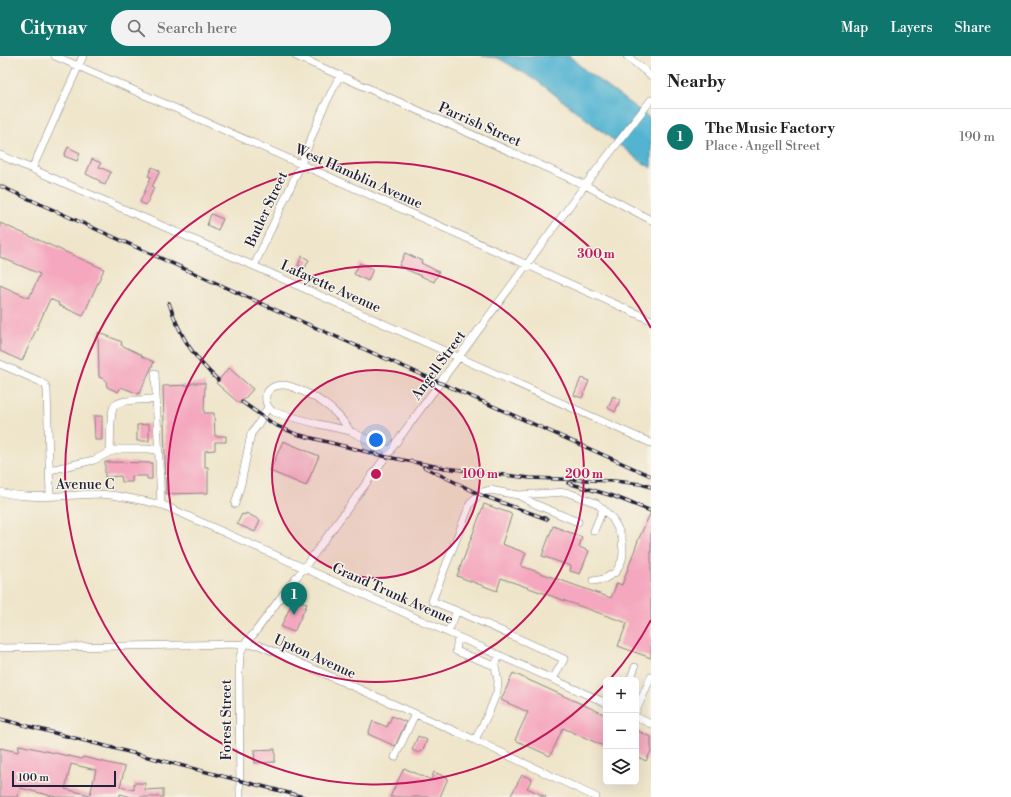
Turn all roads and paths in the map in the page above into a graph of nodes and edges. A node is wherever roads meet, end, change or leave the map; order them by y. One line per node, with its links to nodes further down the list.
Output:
1 (55, 56): 5 (street, West Hamblin Avenue)
2 (83, 56): 5 (street)
3 (296, 56): 6 (street, Parrish Street)
4 (627, 56): 7 (street)
5 (78, 66): 10 (street, West Hamblin Avenue); 11 (street)
6 (340, 75): 10 (street, Butler Street); 12 (street, Parrish Street)
7 (651, 76)
8 (650, 101): 12 (street, Angell Street)
9 (0, 154): 11 (street, Lafayette Avenue)
10 (301, 164): 14 (street, West Hamblin Avenue); 15 (street, Butler Street)
11 (32, 169): 15 (street, Lafayette Avenue)
12 (585, 185): 13 (street, Parrish Street); 14 (street, Angell Street)
13 (651, 220)
14 (527, 265): 16 (street, West Hamblin Avenue); 17 (street, Angell Street)
15 (254, 266): 17 (street, Lafayette Avenue)
16 (651, 320)
17 (460, 357): 23 (street, Lafayette Avenue); 25 (street, Angell Street)
18 (0, 364): 27 (street)
19 (155, 373): 20 (street)
20 (156, 399): 24 (street); 26 (street)
21 (268, 407): 22 (street); 22 (street); 31 (street)
22 (350, 431): 25 (street)
23 (651, 442)
24 (158, 450): 26 (street); 32 (street)
25 (391, 451): 37 (street, Angell Street)
26 (110, 452): 27 (street)
27 (50, 470): 30 (street)
28 (0, 492): 30 (street, Avenue C)
29 (518, 495): 34 (street); 35 (street); 39 (street)
30 (50, 496): 32 (street, Avenue C)
31 (235, 504)
32 (161, 505): 33 (street, Avenue C)
33 (169, 508): 37 (street, Grand Trunk Avenue)
34 (603, 509): 36 (street); 38 (street)
35 (578, 522)
36 (594, 531)
37 (304, 568): 40 (street, Grand Trunk Avenue); 42 (street, Angell Street)
38 (593, 582)
39 (457, 611): 40 (street); 51 (street)
40 (448, 632): 41 (street, Grand Trunk Avenue)
41 (458, 637): 43 (street, Grand Trunk Avenue); 46 (street)
42 (244, 644): 44 (street, Upton Avenue); 54 (street, Upton Avenue); 59 (street, Forest Street)
43 (476, 645): 45 (street, Grand Trunk Avenue); 46 (street)
44 (0, 648)
45 (500, 655): 47 (street); 51 (street, Grand Trunk Avenue)
46 (471, 657): 47 (street)
47 (494, 666): 57 (street)
48 (635, 667): 49 (street)
49 (631, 677)
50 (651, 677): 52 (street)
51 (553, 679): 53 (street, Grand Trunk Avenue)
52 (639, 699)
53 (603, 702)
54 (416, 714): 57 (street, Upton Avenue); 58 (street)
55 (639, 718): 56 (street)
56 (651, 724)
57 (475, 740): 60 (street, Upton Avenue)
58 (396, 757)
59 (240, 797)
60 (596, 797)

